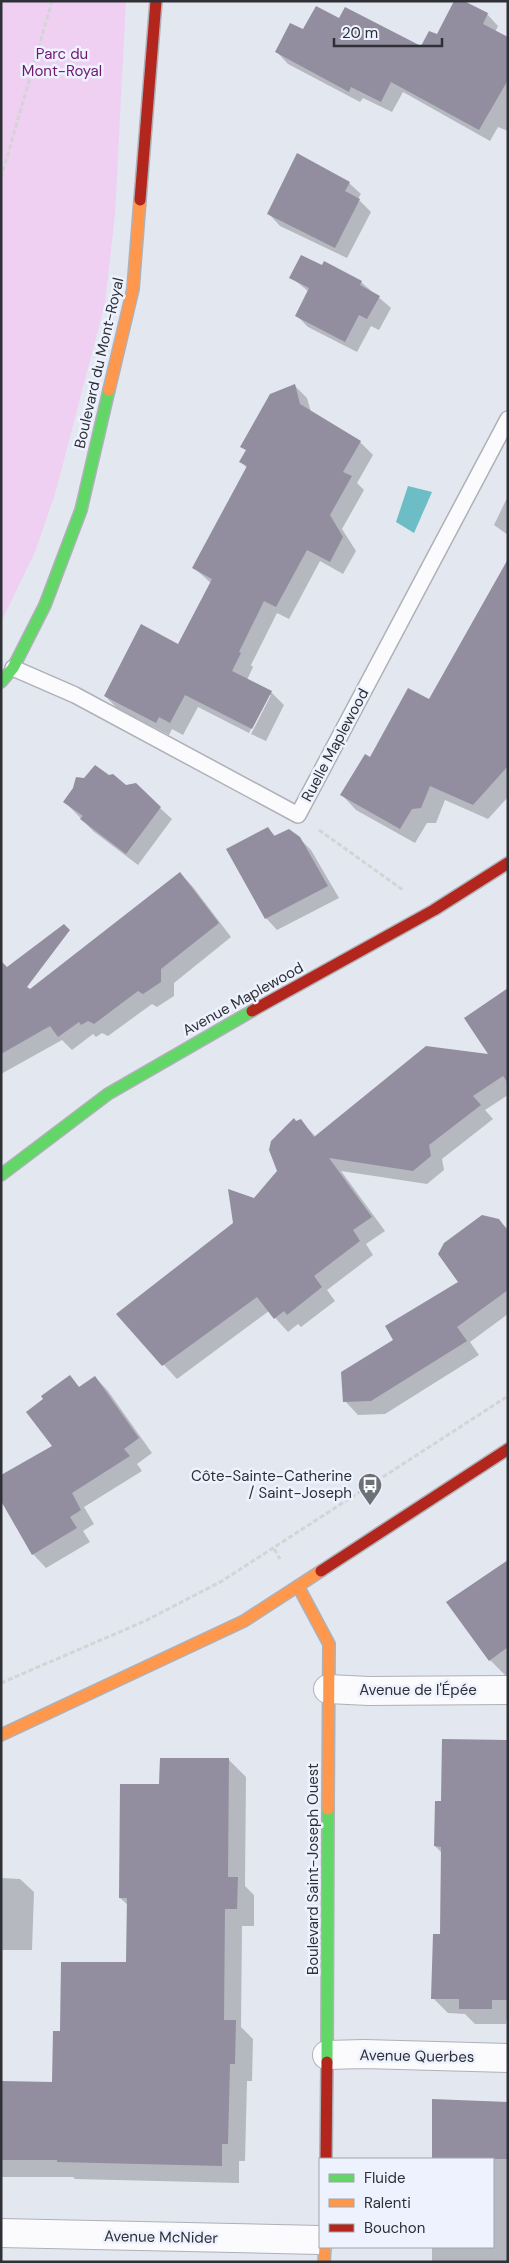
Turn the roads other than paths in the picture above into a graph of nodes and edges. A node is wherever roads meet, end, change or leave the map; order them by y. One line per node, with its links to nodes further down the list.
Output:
1 (156, 1): 3 (street, Boulevard du Mont-Royal)
2 (508, 419): 3 (lane, Ruelle Maplewood)
3 (13, 668): 4 (street, Boulevard du Mont-Royal)
4 (1, 682)
5 (508, 863): 6 (street, Avenue Maplewood)
6 (1, 1175)
7 (508, 1449): 8 (street)
8 (298, 1586): 9 (street, Boulevard Saint-Joseph Ouest); 11 (street)
9 (328, 1689): 10 (street, Avenue de l'Épée); 12 (street, Boulevard Saint-Joseph Ouest)
10 (508, 1690)
11 (1, 1735)
12 (327, 2055): 13 (street, Avenue Querbes); 14 (street, Boulevard Saint-Joseph Ouest)
13 (508, 2058)
14 (326, 2158)
15 (1, 2233): 16 (street, Avenue McNider)
16 (319, 2240)
17 (325, 2248): 18 (street)
18 (324, 2262)

